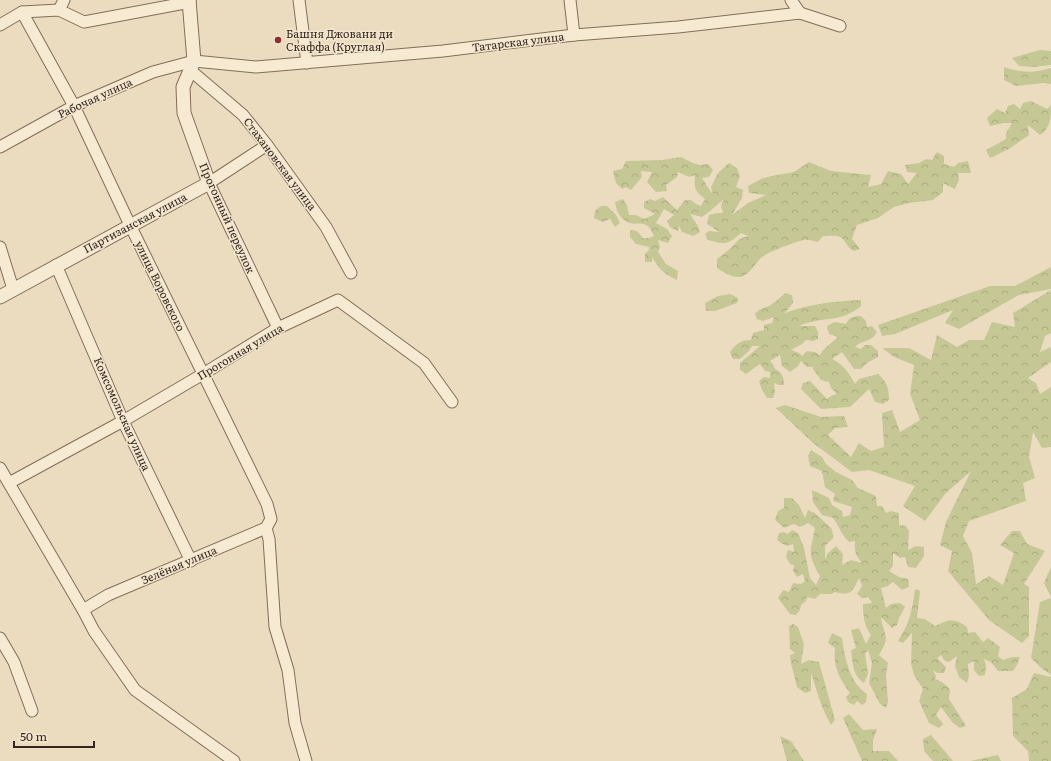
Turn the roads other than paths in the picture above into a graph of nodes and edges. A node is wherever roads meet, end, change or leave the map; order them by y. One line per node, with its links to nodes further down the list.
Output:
1 (64, 0): 6 (street)
2 (299, 0): 12 (street)
3 (570, 0): 11 (street)
4 (792, 0): 8 (street)
5 (190, 1): 6 (street); 13 (street)
6 (59, 10): 7 (street)
7 (22, 12): 9 (street); 14 (street, улица Воровского)
8 (800, 13): 10 (street, Татарская улица); 11 (street, Татарская улица)
9 (0, 25)
10 (840, 26)
11 (574, 35): 12 (street, Татарская улица)
12 (307, 63): 13 (street, Татарская улица)
13 (192, 66): 14 (street, Рабочая улица); 15 (street, Стахановская улица); 17 (street, Прогонный переулок)
14 (74, 106): 16 (street, Рабочая улица); 18 (street, улица Воровского)
15 (267, 145): 17 (street, Партизанская улица); 21 (street, Стахановская улица)
16 (0, 147)
17 (209, 183): 18 (street, Партизанская улица); 24 (street, Прогонный переулок)
18 (130, 225): 20 (street, Партизанская улица); 25 (street, улица Воровского)
19 (0, 247): 22 (street)
20 (56, 265): 22 (street, Партизанская улица); 27 (street, Комсомольская улица)
21 (351, 273)
22 (13, 289): 23 (street, Партизанская улица)
23 (0, 297)
24 (278, 328): 25 (street, Прогонная улица); 26 (street, Прогонная улица)
25 (203, 374): 27 (street, Прогонная улица); 30 (street, улица Воровского)
26 (452, 402)
27 (123, 421): 29 (street, Прогонная улица); 31 (street, Комсомольская улица)
28 (0, 468): 29 (street)
29 (9, 483): 32 (street)
30 (269, 523): 31 (street, Зелёная улица); 36 (street, улица Воровского)
31 (191, 561): 32 (street, Зелёная улица)
32 (83, 610): 35 (street)
33 (0, 638): 34 (street)
34 (32, 710)
35 (234, 761)
36 (306, 761)

